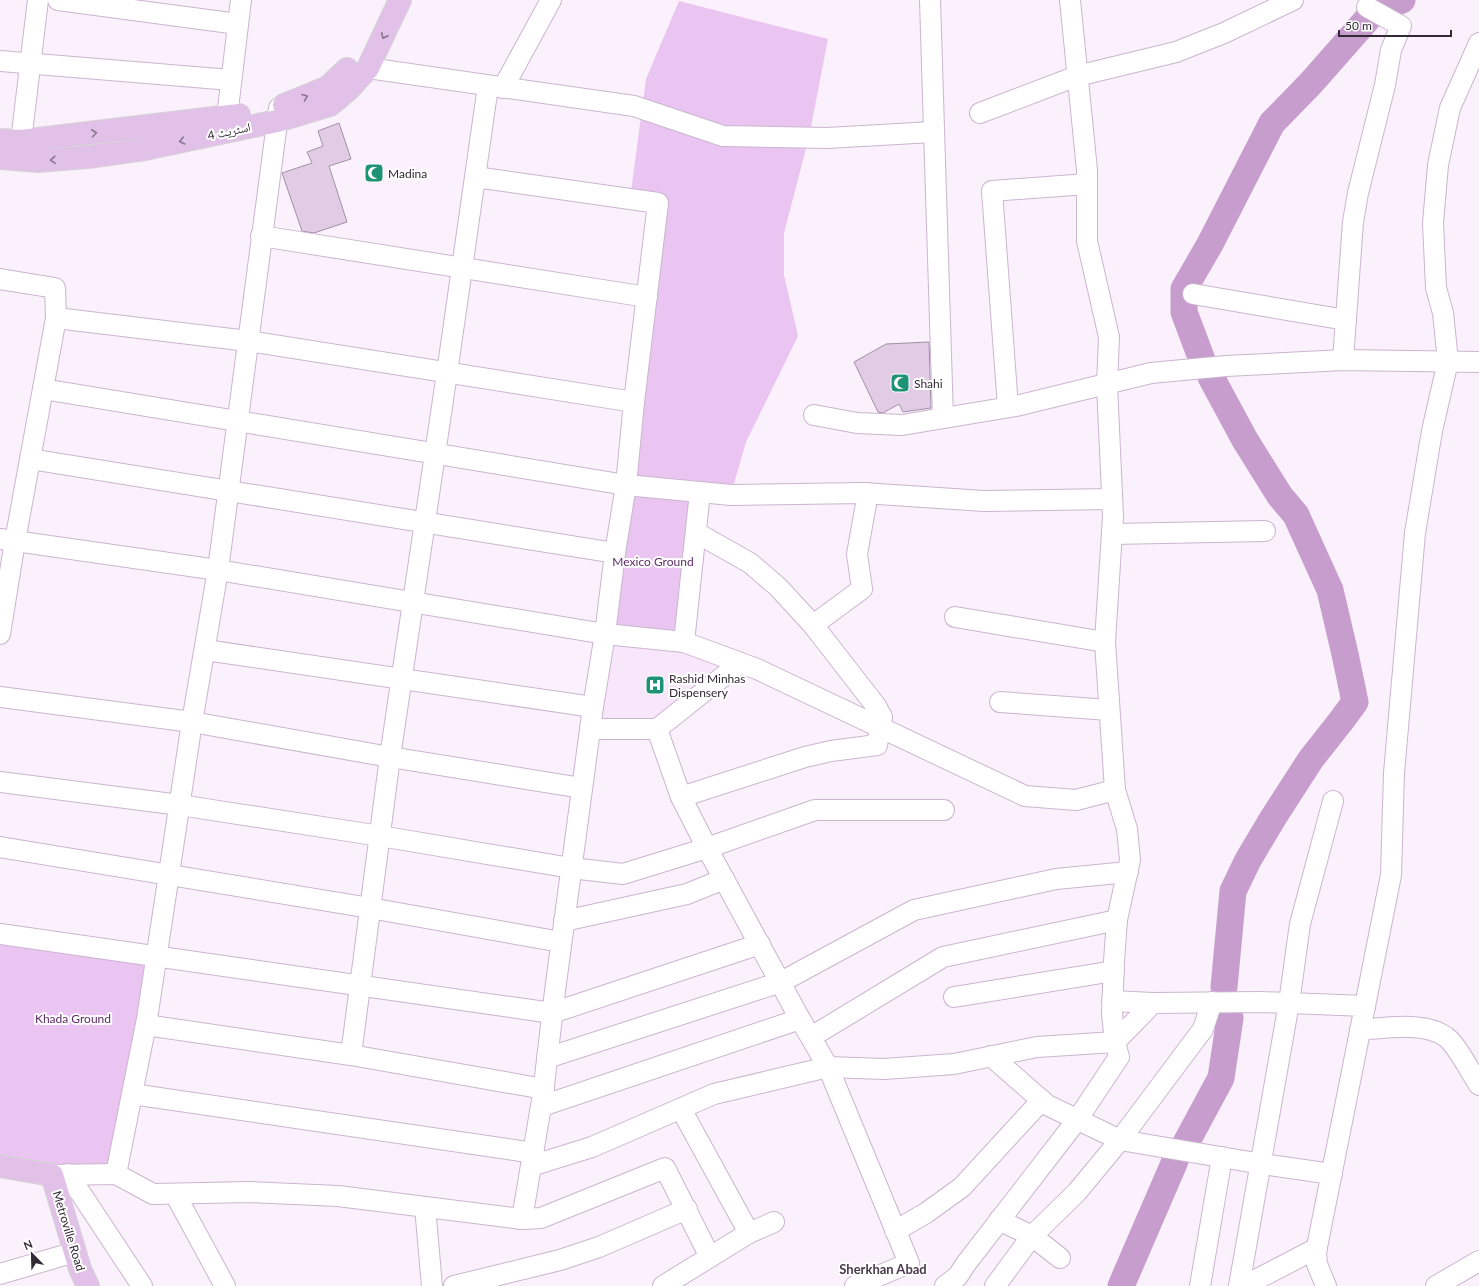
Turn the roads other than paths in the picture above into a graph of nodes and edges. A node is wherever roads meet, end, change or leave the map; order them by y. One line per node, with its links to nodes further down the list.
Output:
1 (38, 0): 14 (street)
2 (58, 0): 11 (street)
3 (241, 0): 11 (street)
4 (384, 0): 20 (main road, اسٹریٹ 4, one-way to 4)
5 (400, 0): 15 (main road, اسٹریٹ 4, one-way to 15)
6 (551, 0): 18 (street)
7 (930, 0): 22 (street)
8 (1070, 0): 16 (street)
9 (1293, 0): 16 (street)
10 (1369, 2): 33 (street)
11 (238, 24): 17 (street)
12 (1476, 56): 36 (street)
13 (0, 61): 14 (street)
14 (29, 64): 17 (street); 23 (street)
15 (368, 68): 18 (street); 20 (main road, اسٹریٹ 4)
16 (1077, 76): 19 (street); 26 (street)
17 (231, 80): 21 (street)
18 (495, 87): 22 (street); 25 (street)
19 (980, 113)
20 (278, 114): 21 (main road, اسٹریٹ 4); 24 (main road, اسٹریٹ 4, one-way to 24); 27 (street)
21 (227, 117): 23 (main road, اسٹریٹ 4, one-way to 21)
22 (933, 132): 44 (street)
23 (10, 141)
24 (0, 158)
25 (475, 177): 28 (street); 31 (street)
26 (1087, 184): 39 (street); 42 (street)
27 (261, 236): 28 (street); 34 (street)
28 (462, 268): 31 (street); 38 (street)
29 (0, 279): 32 (street)
30 (1193, 294): 33 (street)
31 (647, 297): 41 (street)
32 (56, 318): 34 (street); 40 (street)
33 (1346, 320): 35 (street)
34 (248, 341): 38 (street); 45 (street)
35 (1343, 360): 36 (street); 39 (street)
36 (1448, 361): 37 (street); 108 (street)
37 (1479, 362)
38 (447, 373): 41 (street); 46 (street)
39 (1106, 385): 42 (street); 52 (street)
40 (43, 389): 45 (street); 47 (street)
41 (634, 402): 48 (street)
42 (1008, 407): 44 (street)
43 (814, 415): 44 (street)
44 (943, 418)
45 (238, 421): 46 (street); 49 (street)
46 (435, 453): 48 (street); 53 (street)
47 (30, 458): 49 (street); 57 (street)
48 (626, 485): 50 (street); 58 (street)
49 (229, 490): 53 (street); 59 (street)
50 (700, 492): 51 (street); 55 (street)
51 (868, 494): 52 (street); 62 (street)
52 (1112, 499): 56 (street)
53 (425, 522): 58 (street); 60 (street)
54 (1265, 531): 56 (street)
55 (696, 533): 62 (street); 65 (street)
56 (1112, 534): 66 (street)
57 (7, 540): 59 (street); 63 (street)
58 (615, 553): 64 (street)
59 (218, 570): 60 (street); 67 (street)
60 (413, 602): 64 (street); 69 (street)
61 (955, 617): 66 (street)
62 (813, 625): 75 (street)
63 (0, 634)
64 (605, 634): 65 (street); 72 (street)
65 (684, 642): 68 (street)
66 (1105, 642): 73 (street)
67 (205, 650): 69 (street); 74 (street)
68 (740, 663): 75 (street); 77 (street)
69 (401, 679): 72 (street); 78 (street)
70 (0, 697): 74 (street)
71 (1000, 702): 73 (street)
72 (592, 707): 76 (street)
73 (1109, 710): 81 (street)
74 (192, 722): 78 (street); 84 (street)
75 (881, 728): 81 (street); 82 (street)
76 (590, 729): 77 (street); 80 (street)
77 (657, 729): 82 (street)
78 (390, 757): 80 (street); 86 (street)
79 (0, 782): 84 (street)
80 (582, 788): 89 (street)
81 (1115, 790): 90 (street)
82 (681, 797): 88 (street)
83 (1333, 801): 107 (street)
84 (180, 805): 86 (street); 91 (street)
85 (944, 810): 88 (street)
86 (380, 836): 89 (street); 93 (street)
87 (0, 847): 91 (street)
88 (707, 848): 89 (street); 92 (street)
89 (571, 868): 94 (street)
90 (1128, 872): 95 (street); 101 (street)
91 (169, 875): 93 (street); 99 (street)
92 (724, 879): 94 (street); 98 (street)
93 (370, 908): 97 (street); 102 (street)
94 (564, 920): 97 (street)
95 (1117, 920): 100 (street); 113 (street)
96 (0, 934): 99 (street)
97 (561, 942): 109 (street)
98 (760, 944): 101 (street); 109 (street)
99 (157, 956): 102 (street); 111 (street)
100 (1114, 971): 103 (street); 104 (street)
101 (781, 982): 110 (street); 117 (street)
102 (360, 985): 109 (street); 115 (street)
103 (954, 997)
104 (1112, 1001): 105 (street); 114 (street)
105 (1152, 1002): 106 (street); 114 (street)
106 (1212, 1002): 107 (street); 125 (street)
107 (1289, 1003): 108 (street); 128 (street)
108 (1365, 1006): 112 (street)
109 (552, 1013): 117 (street)
110 (800, 1019): 113 (street); 121 (street)
111 (146, 1025): 115 (street); 120 (street)
112 (1360, 1030): 119 (street); 132 (street)
113 (811, 1038): 118 (street)
114 (1115, 1042): 116 (street); 124 (street)
115 (351, 1055): 121 (street)
116 (991, 1056): 118 (street); 122 (street)
117 (547, 1058): 121 (street)
118 (828, 1067): 123 (street); 139 (street)
119 (1479, 1086)
120 (132, 1094): 127 (street); 131 (street)
121 (543, 1098): 127 (street)
122 (1042, 1100): 124 (street); 139 (street)
123 (681, 1109): 127 (street); 140 (street)
124 (1077, 1120): 125 (street); 137 (street)
125 (1120, 1140): 126 (street); 141 (street)
126 (1222, 1157): 128 (street); 157 (street)
127 (532, 1159): 136 (street)
128 (1262, 1164): 132 (street); 158 (street)
129 (0, 1166): 130 (main road)
130 (60, 1174): 131 (street); 143 (main road, Metroville Road); 149 (street)
131 (116, 1174): 133 (street)
132 (1332, 1174): 142 (street)
133 (175, 1194): 134 (street); 150 (street)
134 (425, 1207): 136 (street); 151 (street)
135 (687, 1209): 136 (street); 144 (street); 152 (street)
136 (522, 1219)
137 (999, 1220): 141 (street); 155 (street)
138 (774, 1222): 140 (street)
139 (895, 1231): 154 (street)
140 (749, 1233): 144 (street)
141 (1032, 1236): 145 (street); 156 (street)
142 (1317, 1248): 159 (street); 160 (street)
143 (75, 1252): 147 (street); 148 (main road, Metroville Road)
144 (710, 1257): 153 (street)
145 (1060, 1258)
146 (1479, 1261): 161 (street)
147 (0, 1274)
148 (88, 1286)
149 (142, 1286)
150 (225, 1286)
151 (432, 1286)
152 (454, 1286)
153 (663, 1286)
154 (855, 1286)
155 (945, 1286)
156 (995, 1286)
157 (1200, 1286)
158 (1239, 1286)
159 (1244, 1286)
160 (1326, 1286)
161 (1436, 1286)

